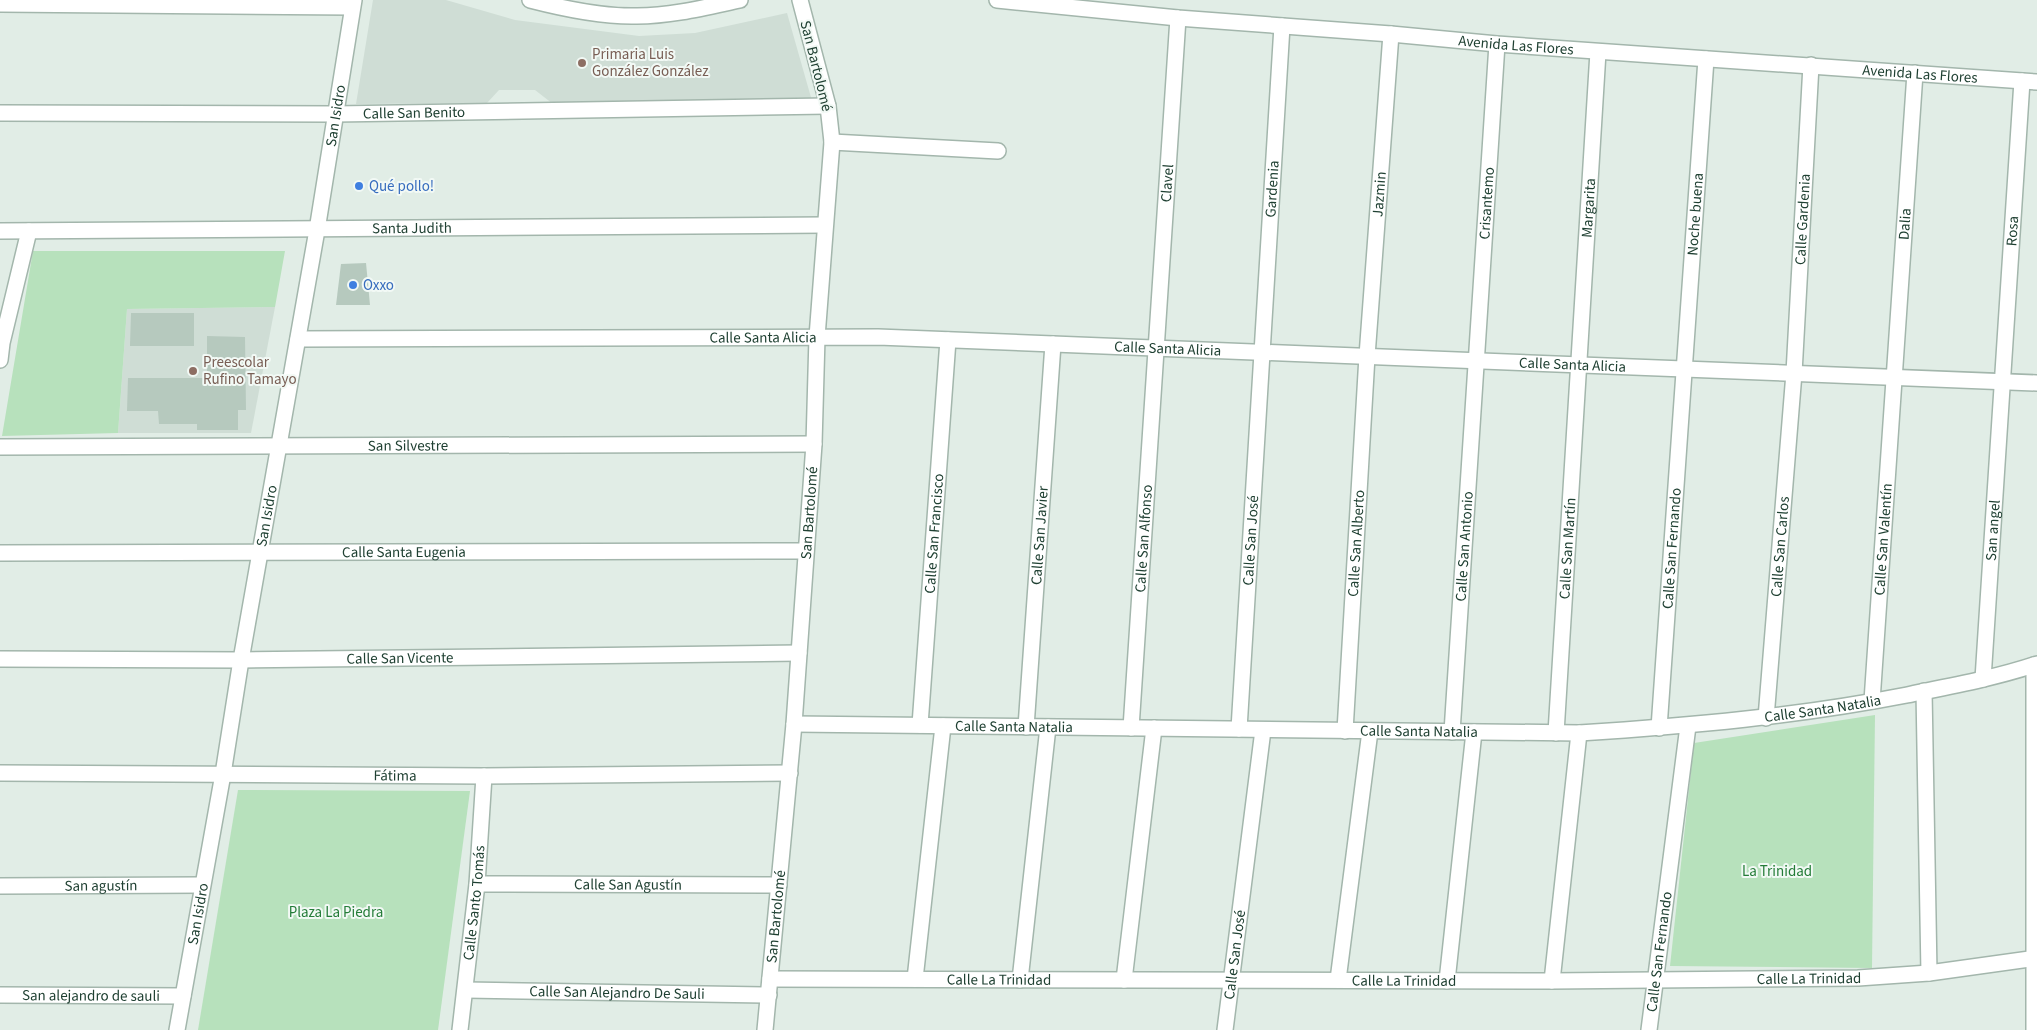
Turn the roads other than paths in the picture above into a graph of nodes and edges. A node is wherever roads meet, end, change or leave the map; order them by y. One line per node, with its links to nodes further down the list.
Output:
1 (530, 0): 2 (street)
2 (740, 0)
3 (800, 0): 17 (street, San Bartolomé)
4 (997, 0): 7 (street, Avenida Las Flores)
5 (0, 4): 6 (street)
6 (353, 4): 19 (street, San Isidro)
7 (1178, 18): 8 (street, Avenida Las Flores); 31 (street, Clavel)
8 (1282, 26): 9 (street, Avenida Las Flores); 32 (street, Gardenia)
9 (1391, 34): 10 (street, Avenida Las Flores); 33 (street, Jazmin)
10 (1497, 44): 11 (street, Avenida Las Flores); 35 (street, Crisantemo)
11 (1598, 52): 12 (street, Avenida Las Flores); 36 (street, Margarita)
12 (1706, 59): 13 (street, Avenida Las Flores); 37 (street, Noche buena)
13 (1811, 65): 14 (street, Avenida Las Flores); 38 (street, Calle Gardenia)
14 (1915, 73): 15 (street, Avenida Las Flores); 39 (street, Dalia)
15 (2022, 81): 16 (street, Avenida Las Flores); 40 (street, Rosa)
16 (2037, 82)
17 (828, 106): 19 (street, Calle San Benito); 20 (street, San Bartolomé)
18 (0, 113): 19 (street, Calle San Benito)
19 (335, 114): 23 (street, San Isidro)
20 (832, 142): 21 (street); 22 (street, San Bartolomé)
21 (998, 151)
22 (825, 225): 23 (street, Santa Judith); 26 (street, San Bartolomé)
23 (317, 230): 25 (street, Santa Judith); 27 (street, San Isidro)
24 (0, 231): 25 (street, Santa Judith)
25 (29, 231): 29 (street)
26 (817, 337): 27 (street, Calle Santa Alicia); 28 (street, Calle Santa Alicia); 42 (street, San Bartolomé)
27 (298, 338): 43 (street, San Isidro)
28 (948, 340): 30 (street, Calle Santa Alicia); 57 (street, Calle San Francisco)
29 (1, 343): 34 (street)
30 (1054, 344): 31 (street, Calle Santa Alicia); 60 (street, Calle San Javier)
31 (1156, 348): 32 (street, Calle Santa Alicia); 62 (street, Calle San Alfonso)
32 (1263, 352): 33 (street, Calle Santa Alicia); 65 (street, Calle San José)
33 (1367, 356): 35 (street, Calle Santa Alicia); 67 (street, Calle San Alberto)
34 (0, 360)
35 (1475, 361): 36 (street, Calle Santa Alicia); 69 (street, Calle San Antonio)
36 (1580, 365): 37 (street, Calle Santa Alicia); 71 (street, Calle San Martín)
37 (1684, 369): 38 (street, Calle Santa Alicia); 64 (street, Calle San Fernando)
38 (1794, 373): 39 (street, Calle Santa Alicia); 55 (street, Calle San Carlos)
39 (1895, 377): 40 (street, Calle Santa Alicia); 54 (street, Calle San Valentín)
40 (2003, 381): 41 (street, Calle Santa Alicia); 52 (street, San angel)
41 (2037, 383)
42 (814, 444): 43 (street, San Silvestre); 45 (street, San Bartolomé)
43 (279, 446): 44 (street, San Silvestre); 47 (street, San Isidro)
44 (0, 447)
45 (806, 550): 47 (street, Calle Santa Eugenia); 48 (street, San Bartolomé)
46 (0, 553): 47 (street, Calle Santa Eugenia)
47 (260, 553): 50 (street, San Isidro)
48 (799, 653): 50 (street, Calle San Vicente); 56 (street, San Bartolomé)
49 (0, 659): 50 (street, Calle San Vicente)
50 (241, 660): 75 (street, San Isidro)
51 (2036, 664): 52 (street, Calle Santa Natalia); 81 (street)
52 (1983, 680): 53 (street, Calle Santa Natalia)
53 (1924, 691): 54 (street, Calle Santa Natalia); 82 (street)
54 (1872, 701): 55 (street, Calle Santa Natalia)
55 (1766, 718): 59 (street, Calle Santa Natalia)
56 (794, 724): 57 (street, Calle Santa Natalia); 74 (street, San Bartolomé)
57 (920, 725): 58 (street, Calle Santa Natalia)
58 (943, 726): 60 (street, Calle Santa Natalia); 84 (street)
59 (1688, 726): 64 (street, Calle Santa Natalia); 89 (street, Calle San Fernando)
60 (1026, 727): 61 (street, Calle Santa Natalia)
61 (1048, 727): 62 (street, Calle Santa Natalia); 85 (street)
62 (1132, 728): 63 (street, Calle Santa Natalia)
63 (1154, 728): 65 (street, Calle Santa Natalia); 86 (street)
64 (1659, 728): 72 (street, Calle Santa Natalia)
65 (1239, 729): 66 (street, Calle Santa Natalia)
66 (1263, 730): 67 (street, Calle Santa Natalia); 87 (street, Calle San José)
67 (1345, 731): 68 (street, Calle Santa Natalia)
68 (1370, 731): 69 (street, Calle Santa Natalia); 88 (street)
69 (1452, 732): 70 (street, Calle Santa Natalia)
70 (1474, 732): 71 (street, Calle Santa Natalia); 90 (street)
71 (1556, 733): 72 (street, Calle Santa Natalia)
72 (1579, 733): 91 (street)
73 (0, 773): 75 (street, Fátima)
74 (790, 773): 76 (street, Fátima); 79 (street, San Bartolomé)
75 (223, 774): 76 (street, Fátima); 78 (street, San Isidro)
76 (484, 776): 77 (street, Calle Santo Tomás)
77 (476, 884): 79 (street, Calle San Agustín); 92 (street, Calle Santo Tomás)
78 (202, 885): 80 (street, San agustín); 95 (street, San Isidro)
79 (779, 885): 83 (street, San Bartolomé)
80 (0, 886)
81 (2036, 958): 82 (street, Calle La Trinidad); 101 (street)
82 (1929, 972): 89 (street, Calle La Trinidad)
83 (770, 979): 84 (street, Calle La Trinidad); 94 (street, San Bartolomé)
84 (915, 980): 85 (street, Calle La Trinidad)
85 (1020, 980): 86 (street, Calle La Trinidad)
86 (1124, 980): 87 (street, Calle La Trinidad)
87 (1231, 980): 88 (street, Calle La Trinidad); 99 (street, Calle San José)
88 (1338, 980): 90 (street, Calle La Trinidad)
89 (1657, 980): 91 (street, Calle La Trinidad); 100 (street, Calle San Fernando)
90 (1447, 981): 91 (street, Calle La Trinidad)
91 (1552, 981)
92 (466, 990): 94 (street, Calle San Alejandro De Sauli); 97 (street, Calle Santo Tomás)
93 (0, 995): 95 (street, San alejandro de sauli)
94 (769, 995): 98 (street, San Bartolomé)
95 (183, 996): 96 (street, San Isidro)
96 (177, 1030)
97 (460, 1030)
98 (766, 1030)
99 (1225, 1030)
100 (1649, 1030)
101 (2034, 1030)

